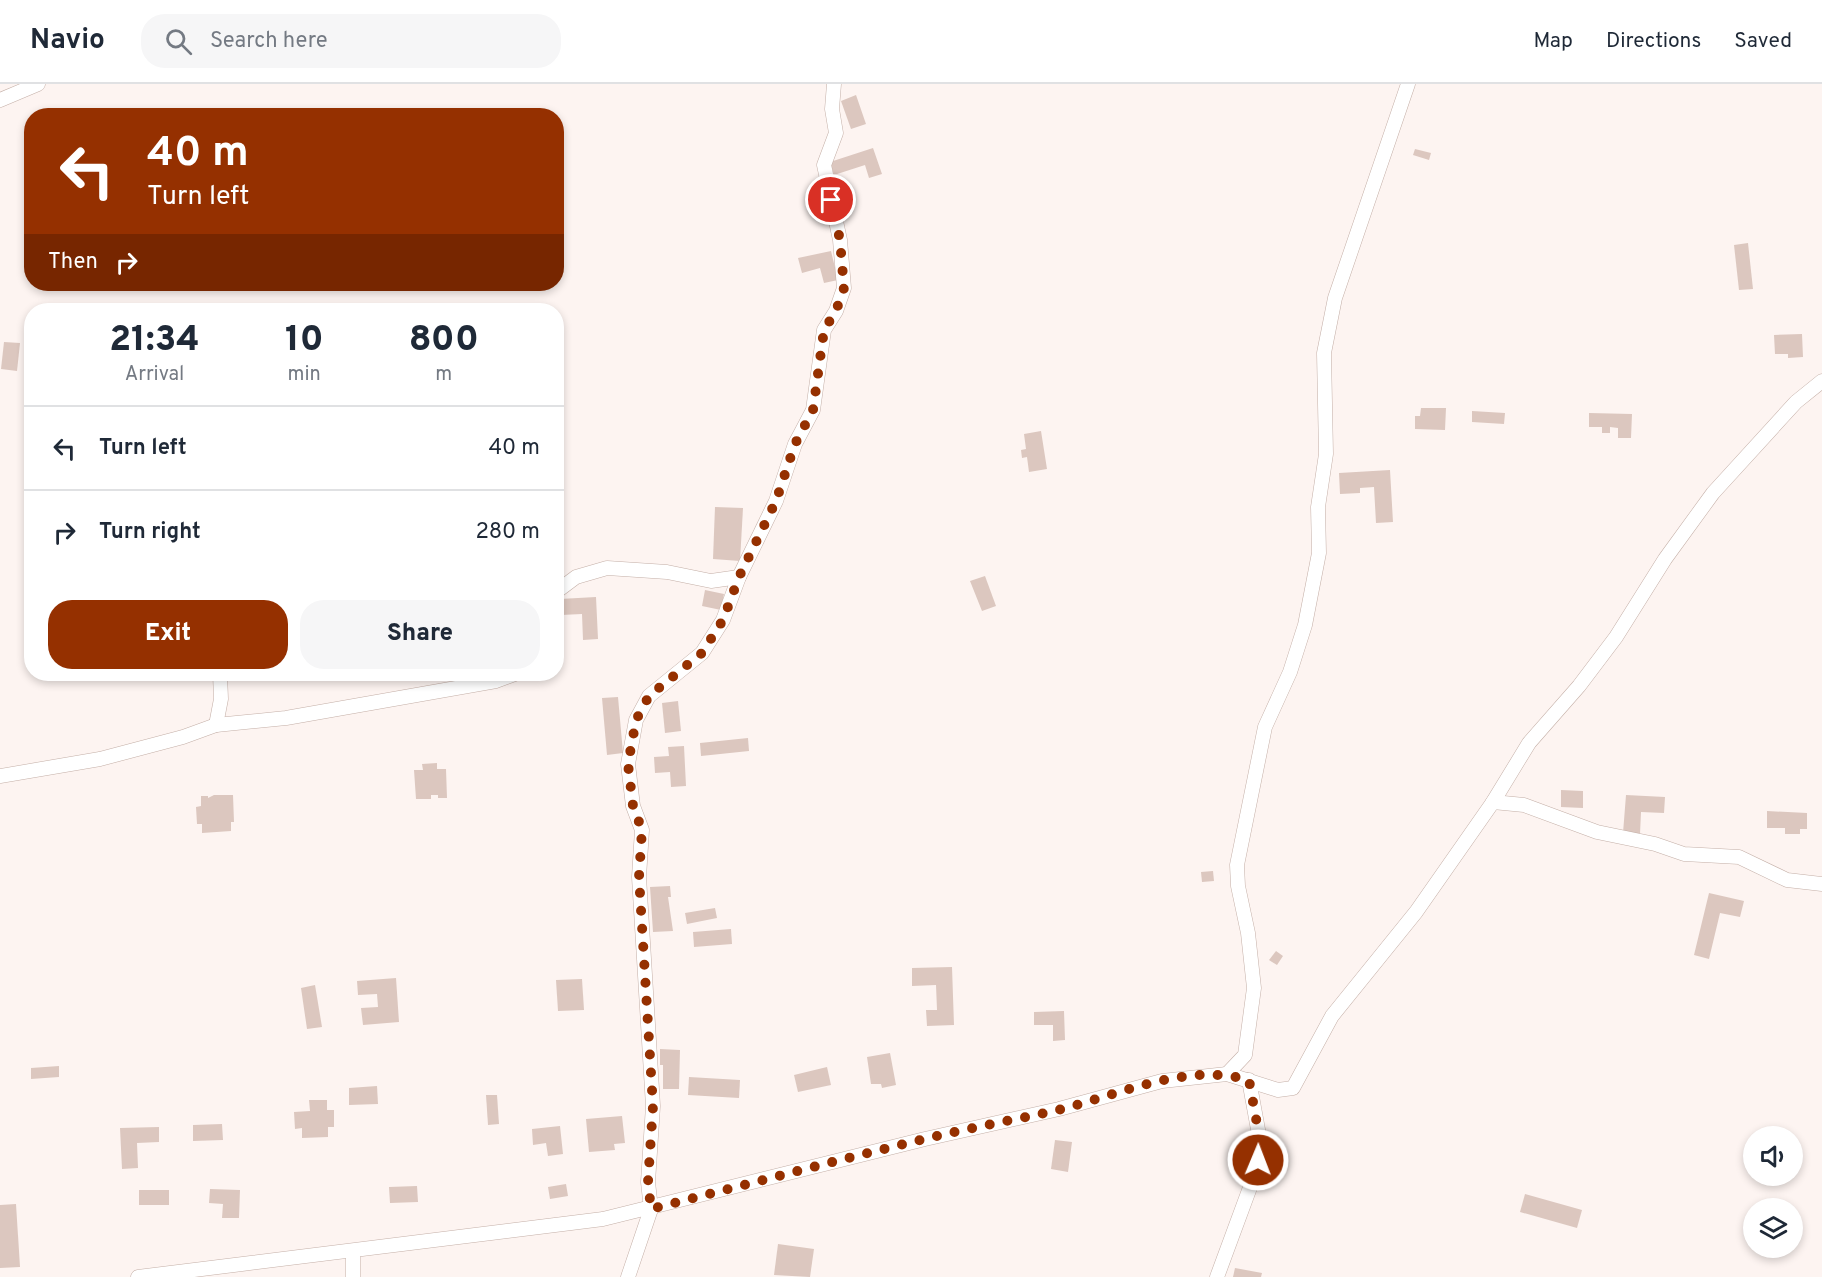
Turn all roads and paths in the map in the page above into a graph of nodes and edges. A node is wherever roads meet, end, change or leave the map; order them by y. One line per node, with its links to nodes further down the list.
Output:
1 (38, 84): 4 (street)
2 (834, 84): 6 (street)
3 (1408, 84): 14 (street)
4 (0, 100)
5 (1822, 381): 12 (street)
6 (739, 577): 7 (street); 16 (street)
7 (564, 586)
8 (220, 681): 10 (street)
9 (496, 681): 10 (street)
10 (216, 725): 11 (street)
11 (0, 776)
12 (1493, 802): 13 (street); 15 (street)
13 (1822, 884)
14 (1227, 1074): 15 (street); 16 (street)
15 (1249, 1080): 22 (street)
16 (651, 1209): 17 (street); 21 (street)
17 (353, 1251): 18 (street); 20 (street)
18 (246, 1271): 19 (street)
19 (138, 1277)
20 (352, 1277)
21 (628, 1277)
22 (1217, 1277)

